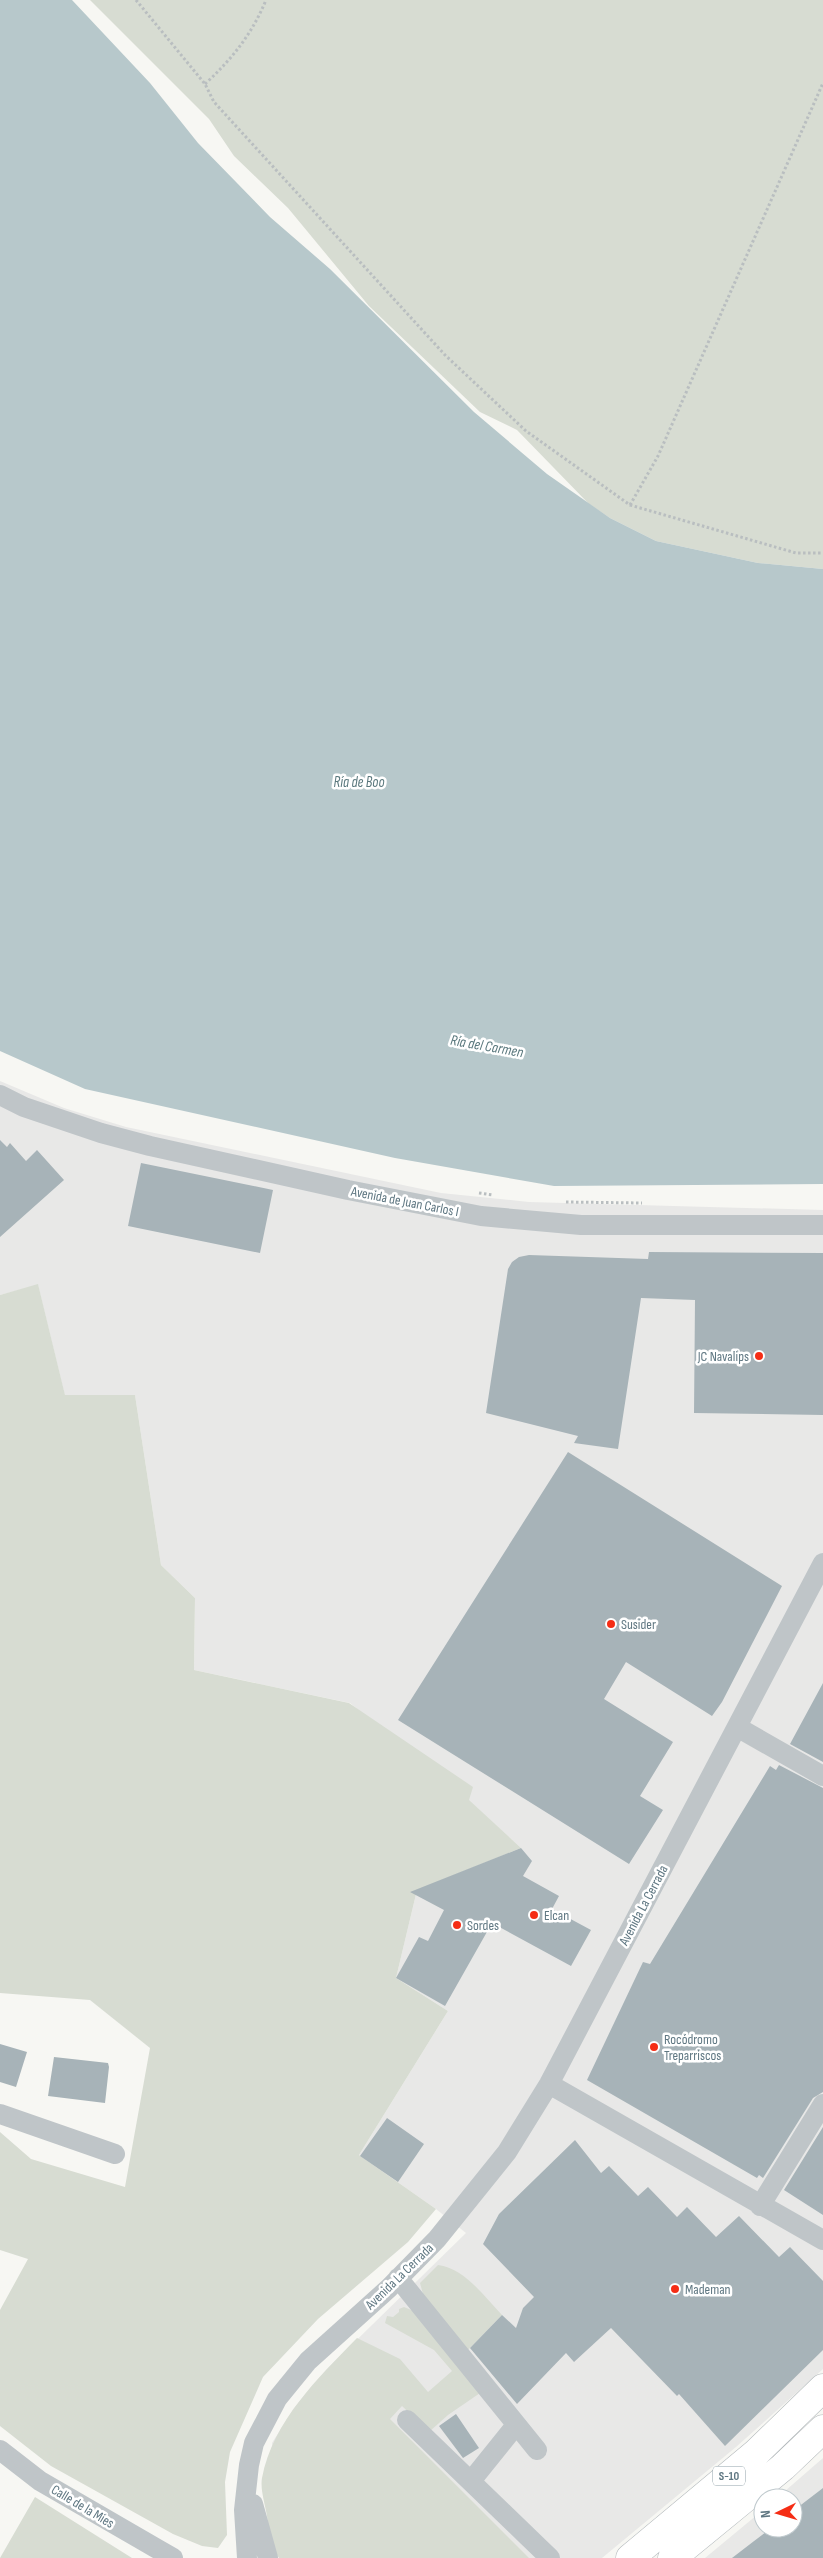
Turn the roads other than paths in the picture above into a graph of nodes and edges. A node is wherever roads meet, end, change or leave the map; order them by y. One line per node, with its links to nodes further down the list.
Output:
1 (0, 1095): 2 (street, Avenida de Juan Carlos I)
2 (823, 1225)
3 (823, 1563): 4 (street, Avenida La Cerrada)
4 (737, 1727): 5 (street); 6 (street, Avenida La Cerrada)
5 (823, 1776)
6 (549, 2084): 10 (street); 12 (street, Avenida La Cerrada)
7 (823, 2104): 10 (street)
8 (0, 2114): 9 (street)
9 (115, 2154)
10 (760, 2206): 11 (street)
11 (823, 2240)
12 (398, 2278): 15 (street); 19 (street, Avenida La Cerrada)
13 (823, 2388): 27 (highway, S-10)
14 (407, 2420): 20 (street)
15 (516, 2425): 18 (street); 20 (street)
16 (823, 2429): 28 (highway, S-10)
17 (0, 2450): 22 (street, Calle de la Mies)
18 (537, 2450)
19 (249, 2465): 21 (street, Avenida La Cerrada); 25 (street, Avenida La Cerrada)
20 (471, 2481): 26 (street)
21 (245, 2530): 23 (street, Avenida La Cerrada); 24 (street, Avenida La Cerrada)
22 (172, 2558)
23 (230, 2558)
24 (247, 2558)
25 (268, 2558)
26 (550, 2558)
27 (630, 2558)
28 (672, 2558)

